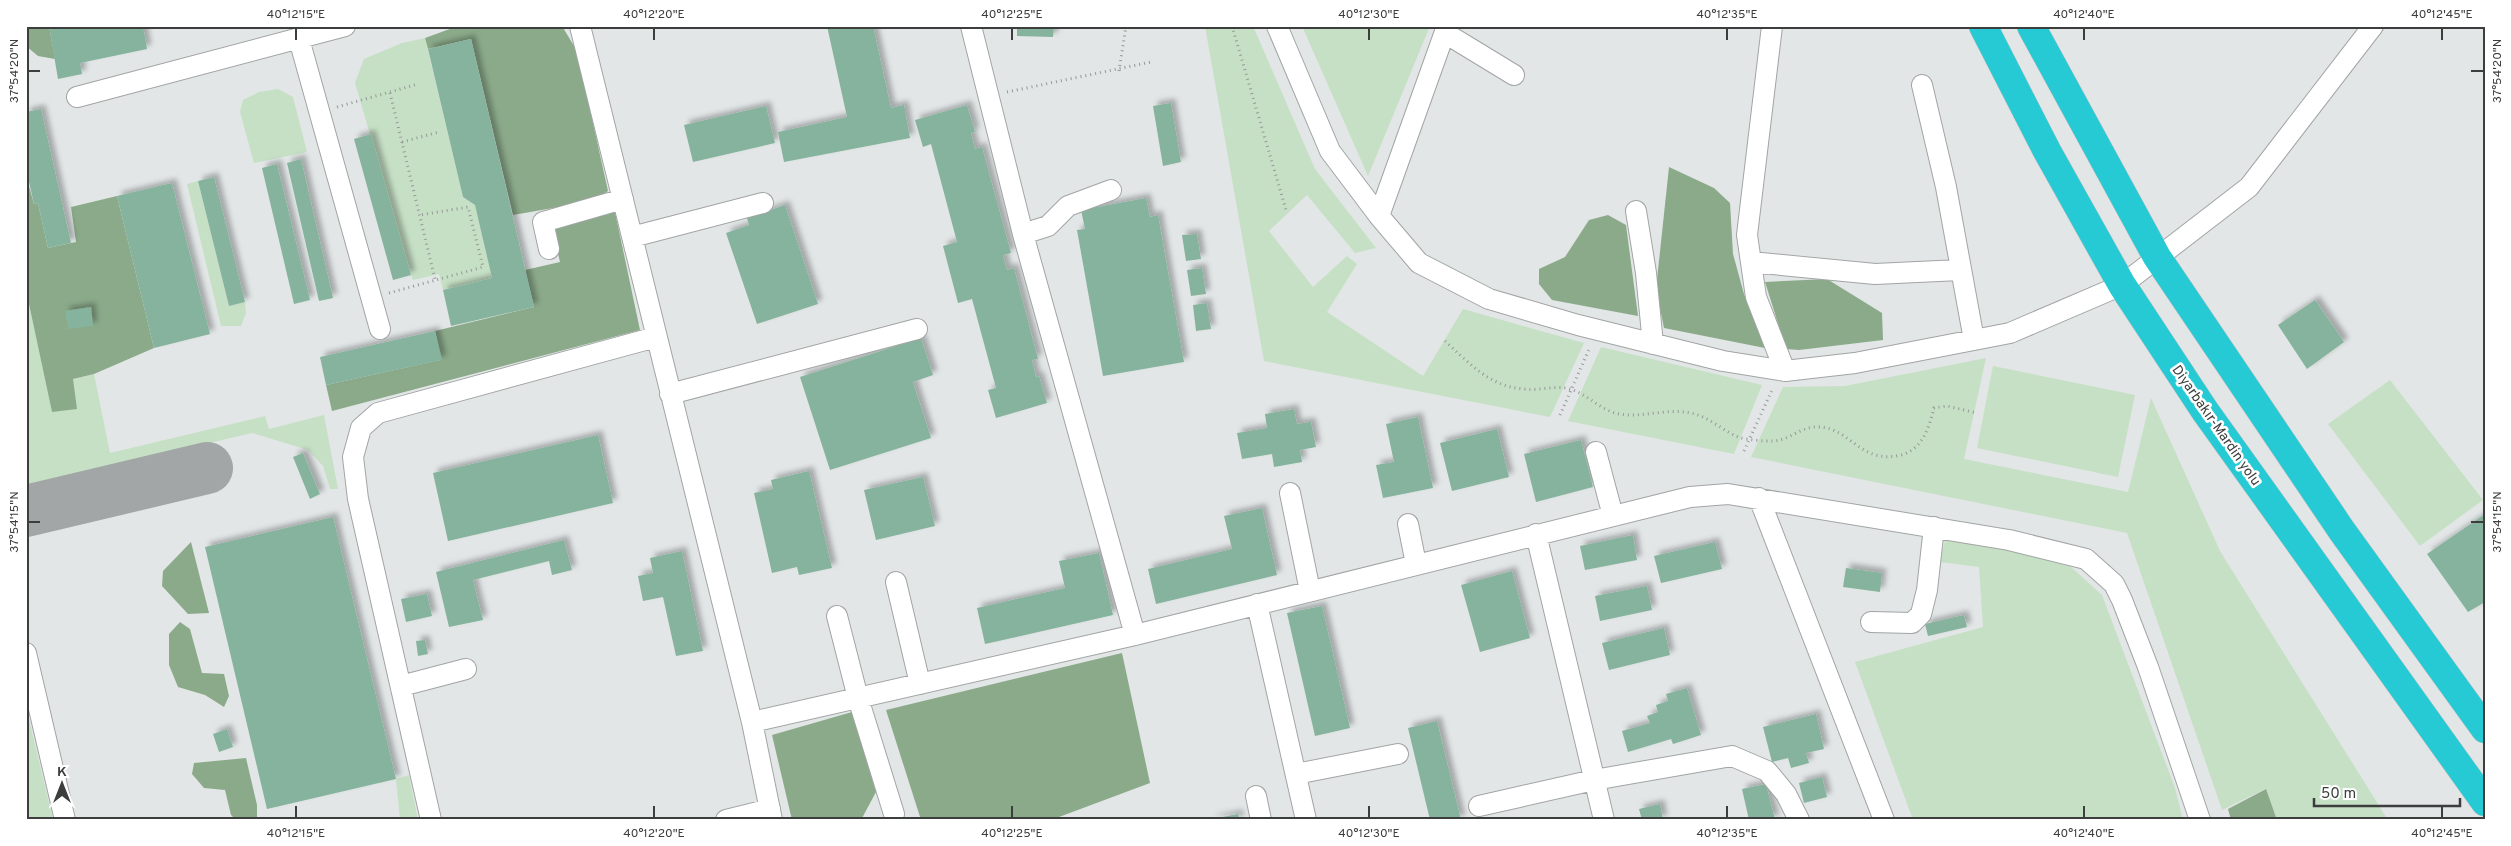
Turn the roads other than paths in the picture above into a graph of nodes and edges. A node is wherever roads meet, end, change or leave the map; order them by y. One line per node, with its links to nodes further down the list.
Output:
1 (345, 26): 10 (street)
2 (580, 26): 15 (street)
3 (971, 26): 19 (street)
4 (1278, 26): 18 (street)
5 (1772, 26): 23 (street)
6 (1984, 26): 25 (highway, Diyarbakır-Mardin yolu)
7 (2032, 26): 22 (highway)
8 (2373, 26): 22 (street)
9 (1446, 30): 11 (street); 18 (street)
10 (299, 38): 13 (street); 26 (street)
11 (1514, 75)
12 (1922, 85): 24 (street)
13 (77, 97)
14 (1111, 190): 19 (street)
15 (622, 199): 20 (street); 21 (street)
16 (763, 203): 20 (street)
17 (1636, 211): 30 (street)
18 (1379, 216): 30 (street)
19 (1023, 234): 46 (street)
20 (632, 237): 28 (street)
21 (549, 249)
22 (2157, 257): 25 (street); 53 (highway)
23 (1751, 262): 24 (street); 31 (street)
24 (1960, 270): 29 (street)
25 (2122, 285): 29 (street); 58 (highway, Diyarbakır-Mardin yolu)
26 (380, 329)
27 (917, 329): 32 (street)
28 (656, 338): 32 (street); 50 (street)
29 (1974, 340): 31 (street)
30 (1653, 344): 31 (street)
31 (1780, 378)
32 (670, 394): 52 (street)
33 (1596, 452): 36 (street)
34 (1290, 493): 42 (street)
35 (1760, 498): 36 (street); 38 (street); 69 (street)
36 (1613, 516): 39 (street)
37 (1408, 524): 40 (street)
38 (1934, 527): 45 (street); 70 (street)
39 (1536, 534): 40 (street); 56 (street)
40 (1416, 564): 42 (street)
41 (896, 582): 49 (street)
42 (1310, 591): 43 (street)
43 (1257, 604): 46 (street); 55 (street)
44 (837, 616): 51 (street)
45 (1871, 622)
46 (1135, 635): 49 (street)
47 (26, 653): 62 (street)
48 (466, 669): 50 (street)
49 (920, 684): 51 (street)
50 (401, 686): 63 (street)
51 (858, 698): 52 (street); 61 (street)
52 (752, 722): 60 (street)
53 (2485, 729)
54 (1398, 754): 55 (street)
55 (1296, 774): 66 (street)
56 (1594, 780): 59 (street); 67 (street); 68 (street)
57 (1256, 796): 65 (street)
58 (2485, 802)
59 (1479, 806)
60 (771, 814): 64 (street)
61 (894, 814)
62 (65, 820)
63 (431, 820)
64 (726, 820)
65 (1261, 820)
66 (1306, 820)
67 (1604, 820)
68 (1799, 820)
69 (1884, 820)
70 (2200, 820)

